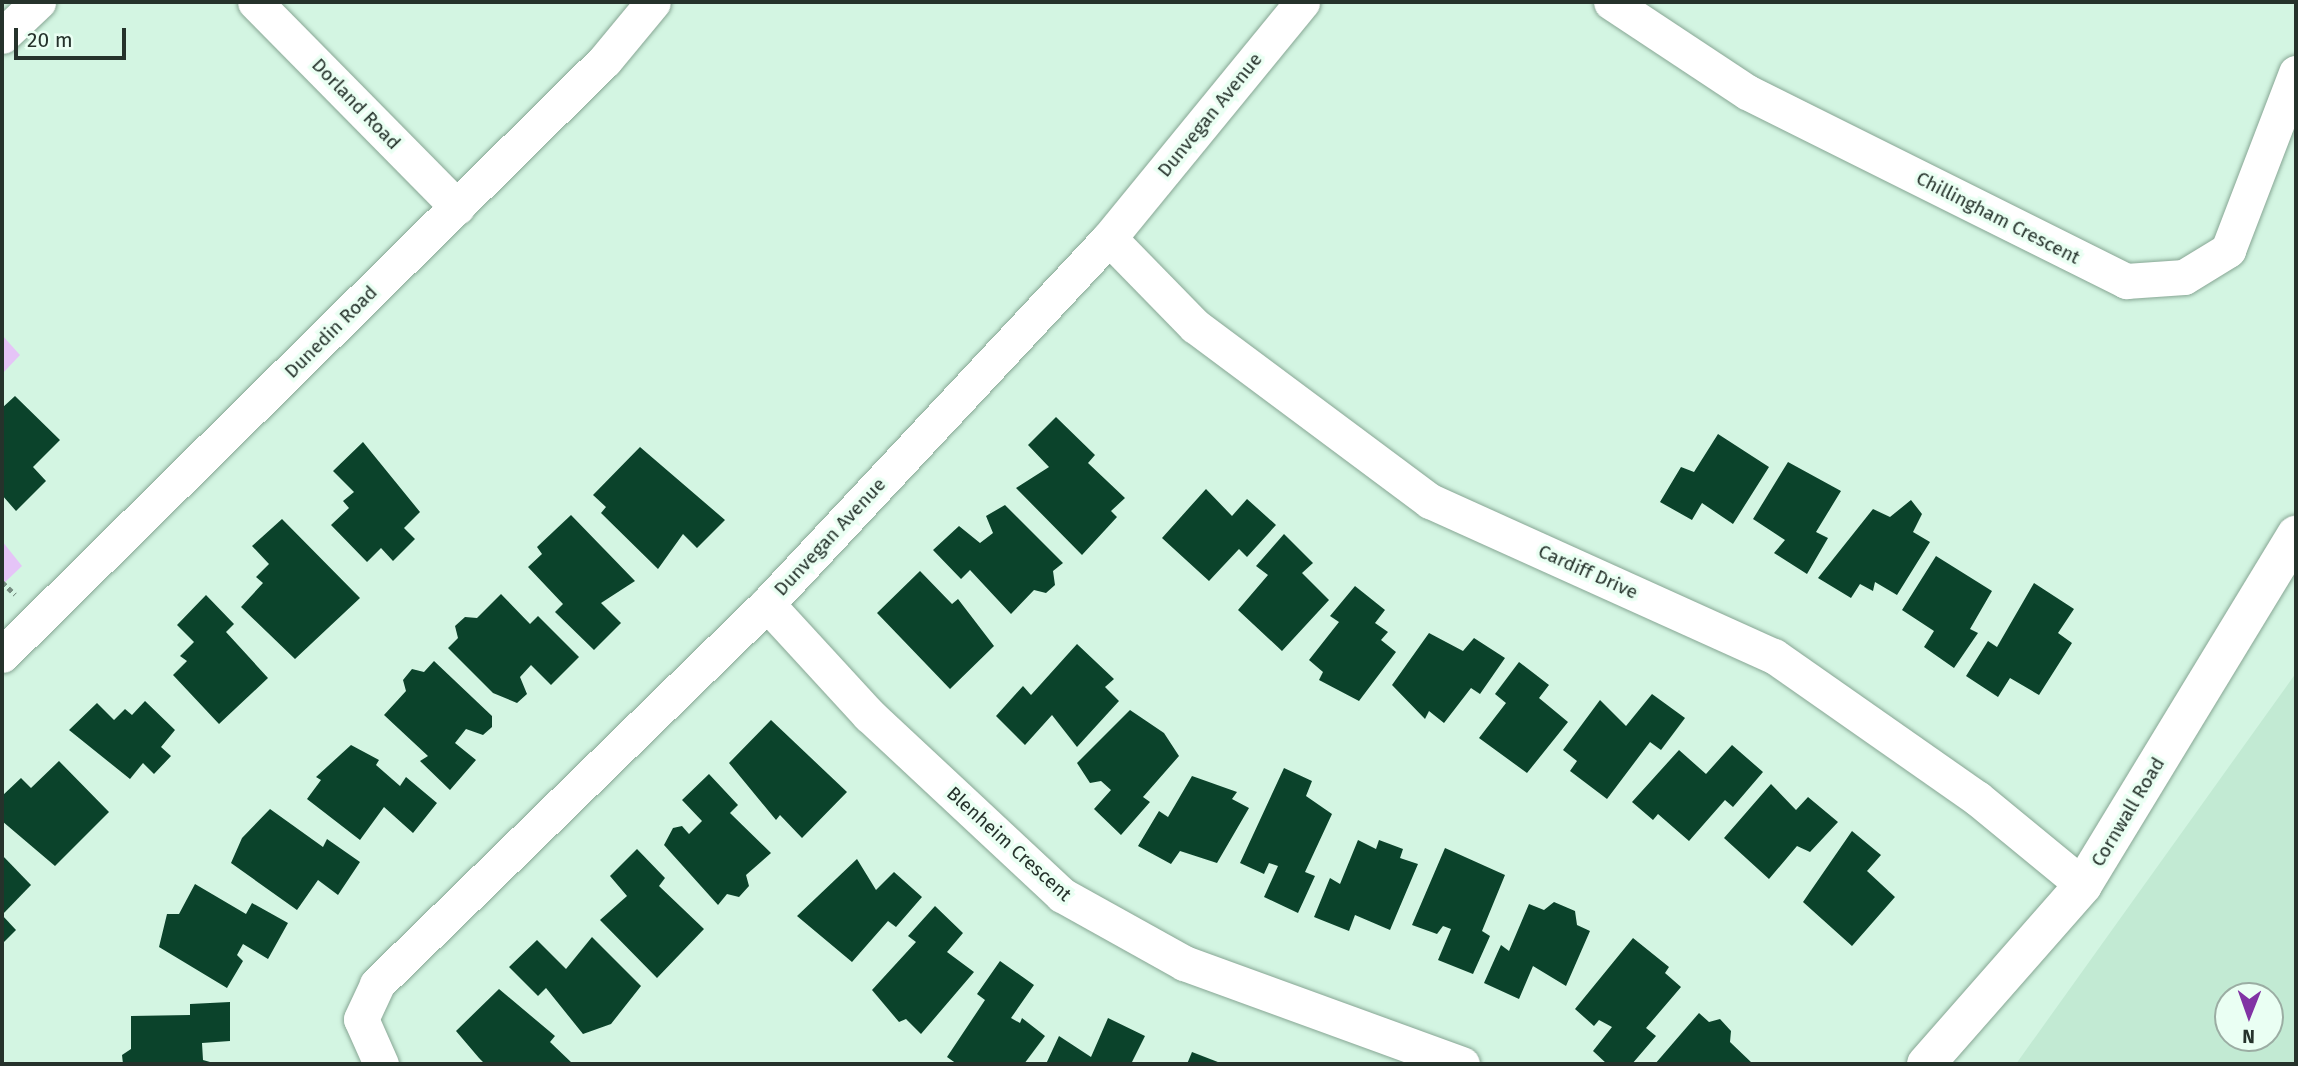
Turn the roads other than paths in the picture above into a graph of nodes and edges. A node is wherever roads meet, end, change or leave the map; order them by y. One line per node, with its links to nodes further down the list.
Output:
1 (38, 2): 6 (street)
2 (255, 2): 8 (street, Dorland Road)
3 (653, 2): 8 (street, Dunedin Road)
4 (1302, 2): 9 (street, Dunvegan Avenue)
5 (1611, 2): 7 (street, Chillingham Crescent)
6 (2, 36)
7 (2296, 73)
8 (457, 207): 12 (street, Dunedin Road)
9 (1109, 238): 11 (street, Dunvegan Avenue); 13 (street, Cardiff Drive)
10 (2296, 535): 13 (main road, Cornwall Road)
11 (767, 604): 14 (street, Dunvegan Avenue); 15 (street, Blenheim Crescent)
12 (2, 655)
13 (2082, 886): 16 (main road, Cornwall Road)
14 (376, 1060)
15 (1462, 1064)
16 (1926, 1064)

